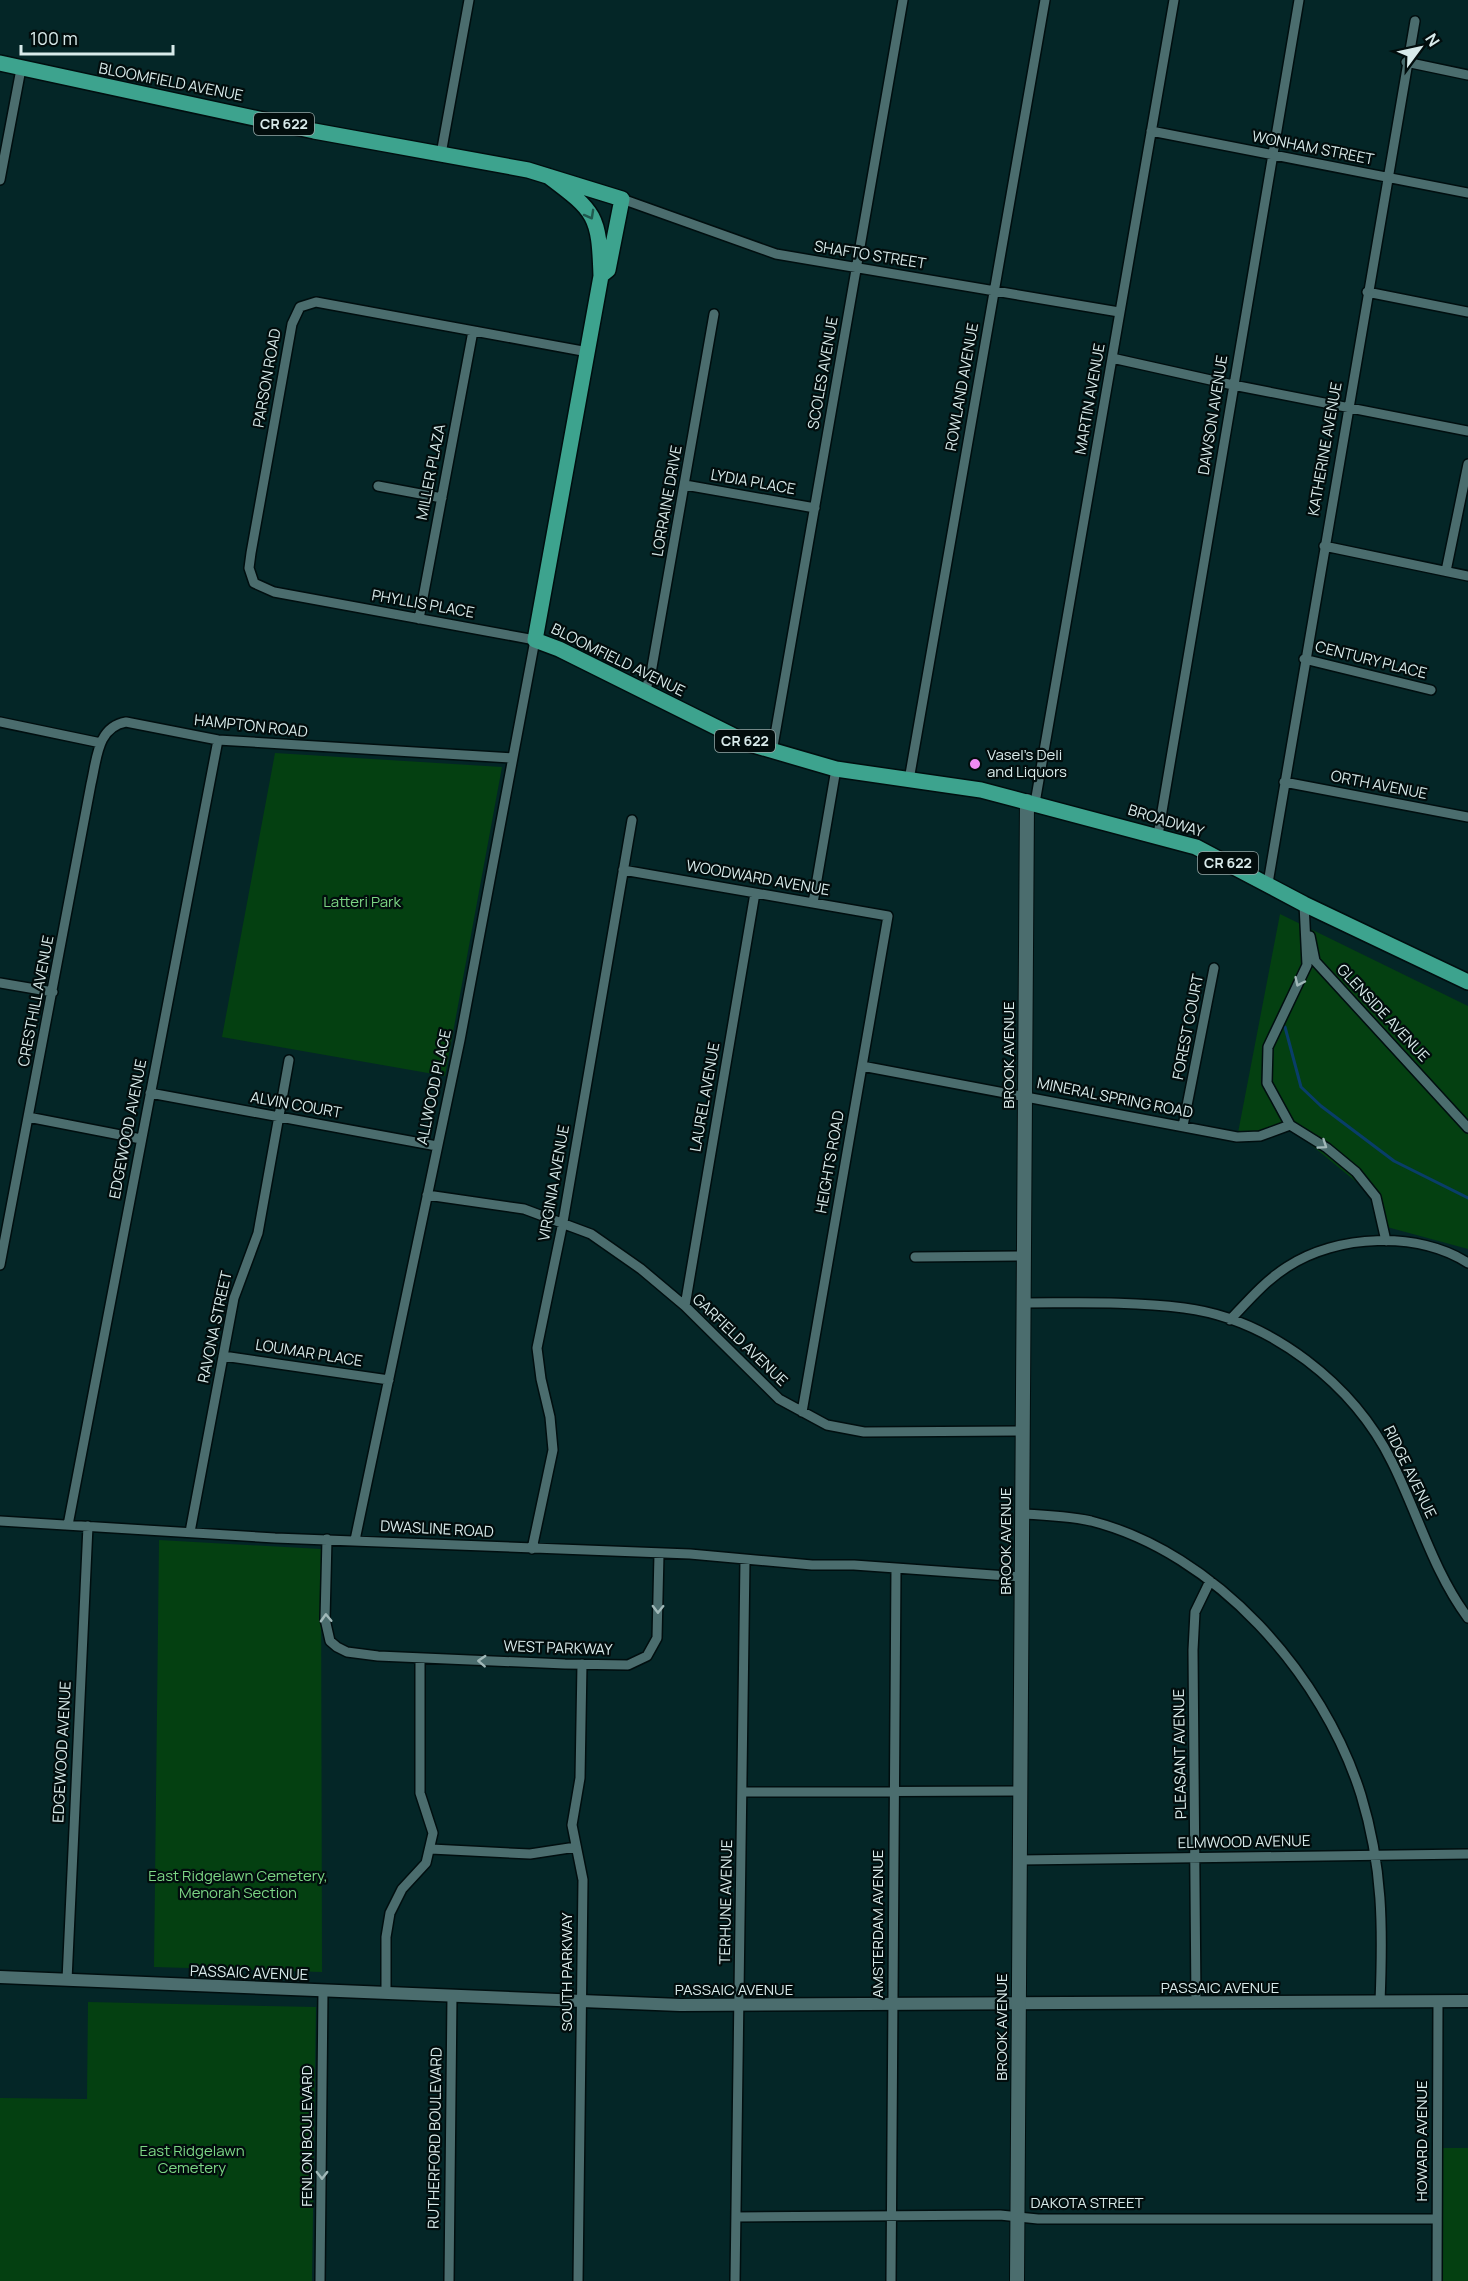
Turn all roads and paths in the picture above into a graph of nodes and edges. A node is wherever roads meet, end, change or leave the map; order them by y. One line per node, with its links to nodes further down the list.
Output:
1 (469, 0): 12 (street)
2 (903, 0): 19 (street, SCOLES AVENUE)
3 (1046, 0): 21 (street, ROWLAND AVENUE)
4 (1174, 0): 11 (street, MARTIN AVENUE)
5 (1299, 0): 13 (street, DAWSON AVENUE)
6 (1415, 21): 7 (street, KATHERINE AVENUE)
7 (1406, 62): 10 (street); 15 (street, KATHERINE AVENUE)
8 (0, 63): 9 (main road, BLOOMFIELD AVENUE / CR 622)
9 (21, 69): 12 (main road, BLOOMFIELD AVENUE / CR 622); 16 (street)
10 (1468, 75)
11 (1151, 131): 13 (street, WONHAM STREET); 23 (street, MARTIN AVENUE)
12 (441, 154): 14 (main road, BLOOMFIELD AVENUE / CR 622)
13 (1273, 155): 15 (street, WONHAM STREET); 29 (street, DAWSON AVENUE)
14 (548, 176): 18 (main road, BLOOMFIELD AVENUE / CR 622); 20 (main road, BLOOMFIELD AVENUE / CR 622, one-way to 20)
15 (1387, 177): 17 (street, WONHAM STREET); 22 (street, KATHERINE AVENUE)
16 (0, 180)
17 (1468, 193)
18 (622, 199): 19 (street, SHAFTO STREET); 20 (main road, BLOOMFIELD AVENUE / CR 622)
19 (857, 268): 21 (street, SHAFTO STREET); 36 (street, SCOLES AVENUE)
20 (601, 276): 27 (main road, BLOOMFIELD AVENUE / CR 622)
21 (994, 290): 23 (street, SHAFTO STREET); 52 (street, ROWLAND AVENUE)
22 (1367, 292): 24 (street); 30 (street, KATHERINE AVENUE)
23 (1119, 312): 28 (street, MARTIN AVENUE)
24 (1468, 312)
25 (714, 314): 33 (street, LORRAINE DRIVE)
26 (473, 331): 27 (street, PARSON ROAD); 35 (street, MILLER PLAZA); 40 (street, PARSON ROAD)
27 (588, 352): 42 (main road, BLOOMFIELD AVENUE / CR 622)
28 (1112, 358): 29 (street); 55 (street, MARTIN AVENUE)
29 (1233, 385): 30 (street); 58 (street, DAWSON AVENUE)
30 (1348, 407): 31 (street); 37 (street, KATHERINE AVENUE)
31 (1468, 431)
32 (1468, 464): 38 (street)
33 (685, 485): 36 (street, LYDIA PLACE); 45 (street, LORRAINE DRIVE)
34 (378, 486): 35 (street)
35 (442, 498): 41 (street, MILLER PLAZA)
36 (815, 508): 49 (street, SCOLES AVENUE)
37 (1324, 546): 38 (street); 43 (street, KATHERINE AVENUE)
38 (1446, 571): 39 (street)
39 (1468, 576)
40 (307, 598): 41 (street, PHYLLIS PLACE)
41 (419, 619): 42 (street, PHYLLIS PLACE)
42 (535, 640): 45 (main road, BLOOMFIELD AVENUE / CR 622); 50 (street, ALLWOOD PLACE)
43 (1304, 659): 44 (street, CENTURY PLACE); 53 (street, KATHERINE AVENUE)
44 (1431, 690)
45 (645, 692): 49 (main road, BLOOMFIELD AVENUE / CR 622)
46 (0, 722): 48 (street)
47 (218, 740): 48 (street, HAMPTON ROAD); 50 (street, HAMPTON ROAD); 71 (street, EDGEWOOD AVENUE)
48 (101, 743): 68 (street, CRESTHILL AVENUE)
49 (772, 752): 51 (main road, BLOOMFIELD AVENUE / CR 622)
50 (512, 758): 79 (street, ALLWOOD PLACE)
51 (836, 769): 52 (main road, BLOOMFIELD AVENUE / CR 622); 62 (street)
52 (909, 780): 54 (main road, BLOOMFIELD AVENUE / CR 622)
53 (1284, 782): 56 (street, ORTH AVENUE); 60 (street, KATHERINE AVENUE)
54 (972, 789): 55 (main road, BROADWAY / CR 622)
55 (1031, 802): 58 (main road, BROADWAY / CR 622); 72 (main road, BROOK AVENUE)
56 (1468, 818)
57 (632, 820): 59 (street, VIRGINIA AVENUE)
58 (1158, 835): 60 (main road, BROADWAY / CR 622)
59 (623, 870): 61 (street, WOODWARD AVENUE); 81 (street, VIRGINIA AVENUE)
60 (1268, 883): 63 (main road, BROADWAY / CR 622)
61 (755, 893): 62 (street, WOODWARD AVENUE); 88 (street, LAUREL AVENUE)
62 (813, 903): 64 (street, WOODWARD AVENUE)
63 (1304, 904): 66 (main road, BROADWAY / CR 622); 75 (street, one-way to 75); 77 (street, GLENSIDE AVENUE)
64 (888, 916): 70 (street, HEIGHTS ROAD)
65 (1214, 968): 76 (street, FOREST COURT)
66 (1468, 982)
67 (0, 983): 68 (street)
68 (53, 992): 73 (street, CRESTHILL AVENUE)
69 (289, 1060): 74 (street, RAVONA STREET)
70 (862, 1066): 72 (street, MINERAL SPRING ROAD); 92 (street, HEIGHTS ROAD)
71 (150, 1093): 74 (street, ALVIN COURT); 78 (street, EDGEWOOD AVENUE)
72 (1026, 1096): 76 (street, MINERAL SPRING ROAD); 83 (main road, BROOK AVENUE)
73 (28, 1117): 78 (street); 86 (street, CRESTHILL AVENUE)
74 (280, 1117): 79 (street, ALVIN COURT); 90 (street, RAVONA STREET)
75 (1290, 1125): 76 (street, MINERAL SPRING ROAD); 82 (street, one-way to 82)
76 (1183, 1126)
77 (1468, 1128)
78 (141, 1139): 96 (street, EDGEWOOD AVENUE)
79 (437, 1146): 80 (street, ALLWOOD PLACE)
80 (427, 1195): 81 (street, GARFIELD AVENUE); 91 (street, ALLWOOD PLACE)
81 (563, 1222): 88 (street, GARFIELD AVENUE); 101 (street, VIRGINIA AVENUE)
82 (1386, 1241): 85 (street); 89 (street)
83 (1024, 1256): 84 (street); 87 (main road, BROOK AVENUE)
84 (915, 1257)
85 (1468, 1263)
86 (0, 1265)
87 (1024, 1303): 89 (street, RIDGE AVENUE); 93 (main road, BROOK AVENUE)
88 (685, 1306): 92 (street, GARFIELD AVENUE)
89 (1230, 1320): 107 (street, RIDGE AVENUE)
90 (223, 1356): 91 (street, LOUMAR PLACE); 98 (street, RAVONA STREET)
91 (389, 1380): 100 (street, ALLWOOD PLACE)
92 (802, 1412): 93 (street, GARFIELD AVENUE)
93 (1023, 1431): 94 (main road, BROOK AVENUE)
94 (1023, 1514): 105 (main road, BROOK AVENUE); 106 (street)
95 (0, 1521): 96 (street, DWASLINE ROAD)
96 (68, 1525): 97 (street, DWASLINE ROAD)
97 (88, 1526): 98 (street, DWASLINE ROAD); 120 (street, EDGEWOOD AVENUE)
98 (190, 1532): 99 (street, DWASLINE ROAD)
99 (327, 1539): 100 (street, DWASLINE ROAD); 108 (street, WEST PARKWAY, one-way to 99)
100 (355, 1540): 101 (street, DWASLINE ROAD)
101 (532, 1549): 102 (street, DWASLINE ROAD)
102 (659, 1554): 103 (street, DWASLINE ROAD); 109 (street, WEST PARKWAY, one-way to 109)
103 (745, 1560): 104 (street, DWASLINE ROAD); 111 (street, TERHUNE AVENUE)
104 (896, 1568): 105 (street, DWASLINE ROAD); 112 (street, AMSTERDAM AVENUE)
105 (1023, 1577): 110 (main road, BROOK AVENUE)
106 (1210, 1581): 116 (street); 117 (street, PLEASANT AVENUE)
107 (1468, 1618)
108 (420, 1658): 109 (street, WEST PARKWAY, one-way to 108); 114 (street)
109 (582, 1664): 113 (street, SOUTH PARKWAY)
110 (1020, 1791): 112 (street); 118 (main road, BROOK AVENUE)
111 (742, 1792): 112 (street); 131 (street, TERHUNE AVENUE)
112 (894, 1792): 129 (street, AMSTERDAM AVENUE)
113 (576, 1847): 114 (street); 125 (street, SOUTH PARKWAY)
114 (431, 1849): 122 (street)
115 (1468, 1854): 116 (street, ELMWOOD AVENUE)
116 (1374, 1855): 117 (street, ELMWOOD AVENUE); 126 (street)
117 (1196, 1858): 118 (street, ELMWOOD AVENUE); 128 (street, PLEASANT AVENUE)
118 (1020, 1860): 130 (main road, BROOK AVENUE)
119 (0, 1977): 120 (street, PASSAIC AVENUE)
120 (67, 1980): 121 (street, PASSAIC AVENUE)
121 (323, 1990): 122 (street, PASSAIC AVENUE); 136 (street, FENLON BOULEVARD, one-way to 136)
122 (386, 1993): 123 (street, PASSAIC AVENUE)
123 (452, 1996): 125 (street, PASSAIC AVENUE); 137 (street, RUTHERFORD BOULEVARD)
124 (1468, 2001): 127 (street, PASSAIC AVENUE)
125 (582, 2002): 131 (street, PASSAIC AVENUE); 138 (street, SOUTH PARKWAY)
126 (1380, 2002): 127 (street, PASSAIC AVENUE); 128 (street, PASSAIC AVENUE)
127 (1438, 2002): 135 (street, HOWARD AVENUE)
128 (1196, 2003): 130 (street, PASSAIC AVENUE)
129 (893, 2004): 130 (street, PASSAIC AVENUE); 131 (street, PASSAIC AVENUE); 132 (street, AMSTERDAM AVENUE)
130 (1018, 2004): 134 (main road, BROOK AVENUE)
131 (740, 2005): 133 (street, TERHUNE AVENUE)
132 (891, 2216): 133 (street, DAKOTA STREET); 134 (street, DAKOTA STREET); 140 (street, AMSTERDAM AVENUE)
133 (736, 2217): 139 (street, TERHUNE AVENUE)
134 (1017, 2217): 135 (street, DAKOTA STREET); 141 (main road, BROOK AVENUE)
135 (1437, 2219): 142 (street, HOWARD AVENUE)
136 (320, 2281)
137 (448, 2281)
138 (578, 2281)
139 (735, 2281)
140 (891, 2281)
141 (1017, 2281)
142 (1437, 2281)

